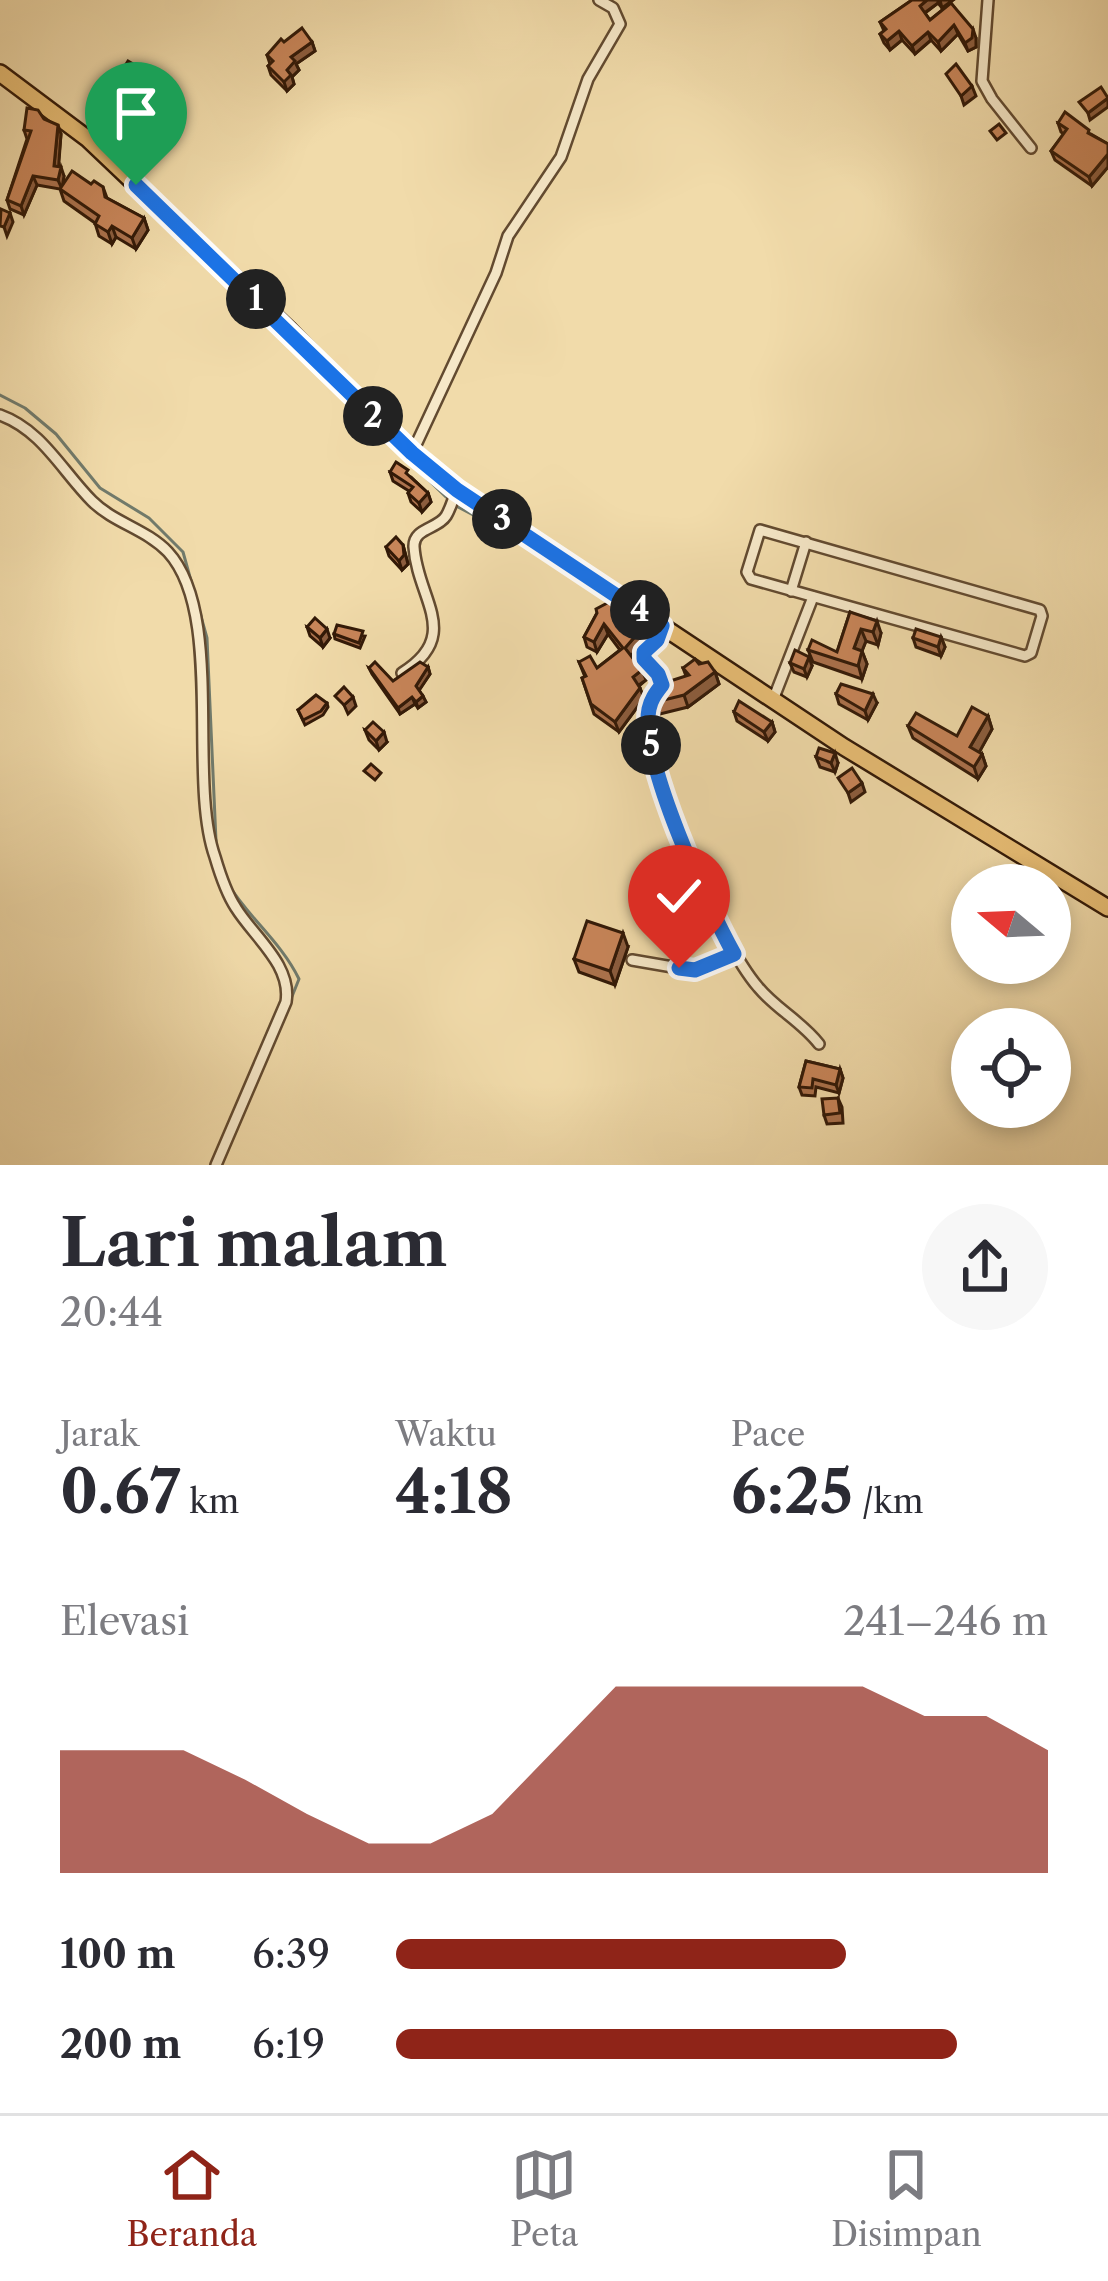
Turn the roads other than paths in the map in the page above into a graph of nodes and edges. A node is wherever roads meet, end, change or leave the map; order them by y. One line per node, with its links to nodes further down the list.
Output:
1 (599, 0): 8 (street)
2 (988, 0): 6 (street)
3 (0, 73): 5 (main road)
4 (110, 112): 5 (street)
5 (88, 139): 8 (main road)
6 (1031, 148)
7 (0, 415): 20 (street)
8 (412, 453): 9 (main road)
9 (457, 490): 13 (main road); 14 (street)
10 (806, 542): 11 (street); 11 (street); 12 (street)
11 (791, 590): 12 (street)
12 (813, 596): 15 (street)
13 (662, 626): 15 (main road); 17 (street)
14 (402, 673)
15 (773, 700): 16 (main road)
16 (1108, 908)
17 (734, 954): 18 (street); 19 (street)
18 (632, 960)
19 (819, 1044)
20 (216, 1165)

